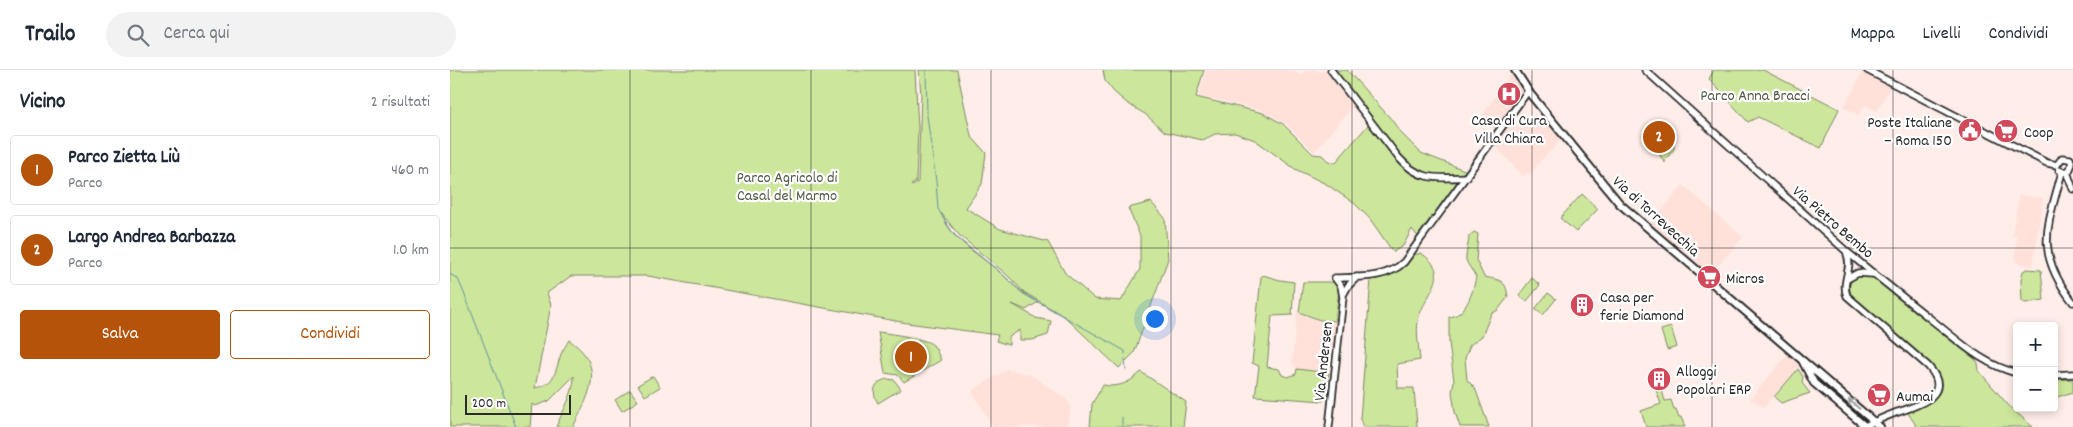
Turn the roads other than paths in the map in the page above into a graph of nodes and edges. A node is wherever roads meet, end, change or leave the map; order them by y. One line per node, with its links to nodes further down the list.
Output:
1 (1331, 70): 10 (street)
2 (1515, 70): 5 (main road, Via di Torrevecchia)
3 (1645, 70): 13 (street, Via Pietro Bembo)
4 (1867, 70): 7 (street)
5 (1528, 91): 9 (street); 20 (main road, Via di Torrevecchia)
6 (2071, 158): 7 (street); 8 (street)
7 (2057, 165): 8 (street)
8 (2064, 172): 12 (street); 19 (street)
9 (1467, 177): 10 (street); 11 (street)
10 (1456, 178): 11 (street)
11 (1461, 184): 16 (street)
12 (2073, 189)
13 (1846, 251): 14 (street, Via Pietro Bembo); 17 (street)
14 (1861, 264): 15 (street, Via Pietro Bembo); 17 (street)
15 (1873, 274): 17 (street); 21 (street, Via Pietro Bembo)
16 (1357, 277): 18 (street, Via Andersen); 18 (street, Via Andersen)
17 (1847, 279): 26 (street)
18 (1343, 297): 27 (street, Via Andersen)
19 (2073, 302)
20 (1802, 359): 24 (main road, Via di Torrevecchia); 25 (main road, Via di Torrevecchia)
21 (2013, 372)
22 (2058, 374): 23 (street)
23 (2073, 374)
24 (1833, 386): 25 (street); 26 (main road, Via di Torrevecchia, one-way to 24)
25 (1824, 392): 28 (main road, Via di Torrevecchia)
26 (1877, 424): 28 (street, Via di Torrevecchia)
27 (1329, 427)
28 (1866, 427)

